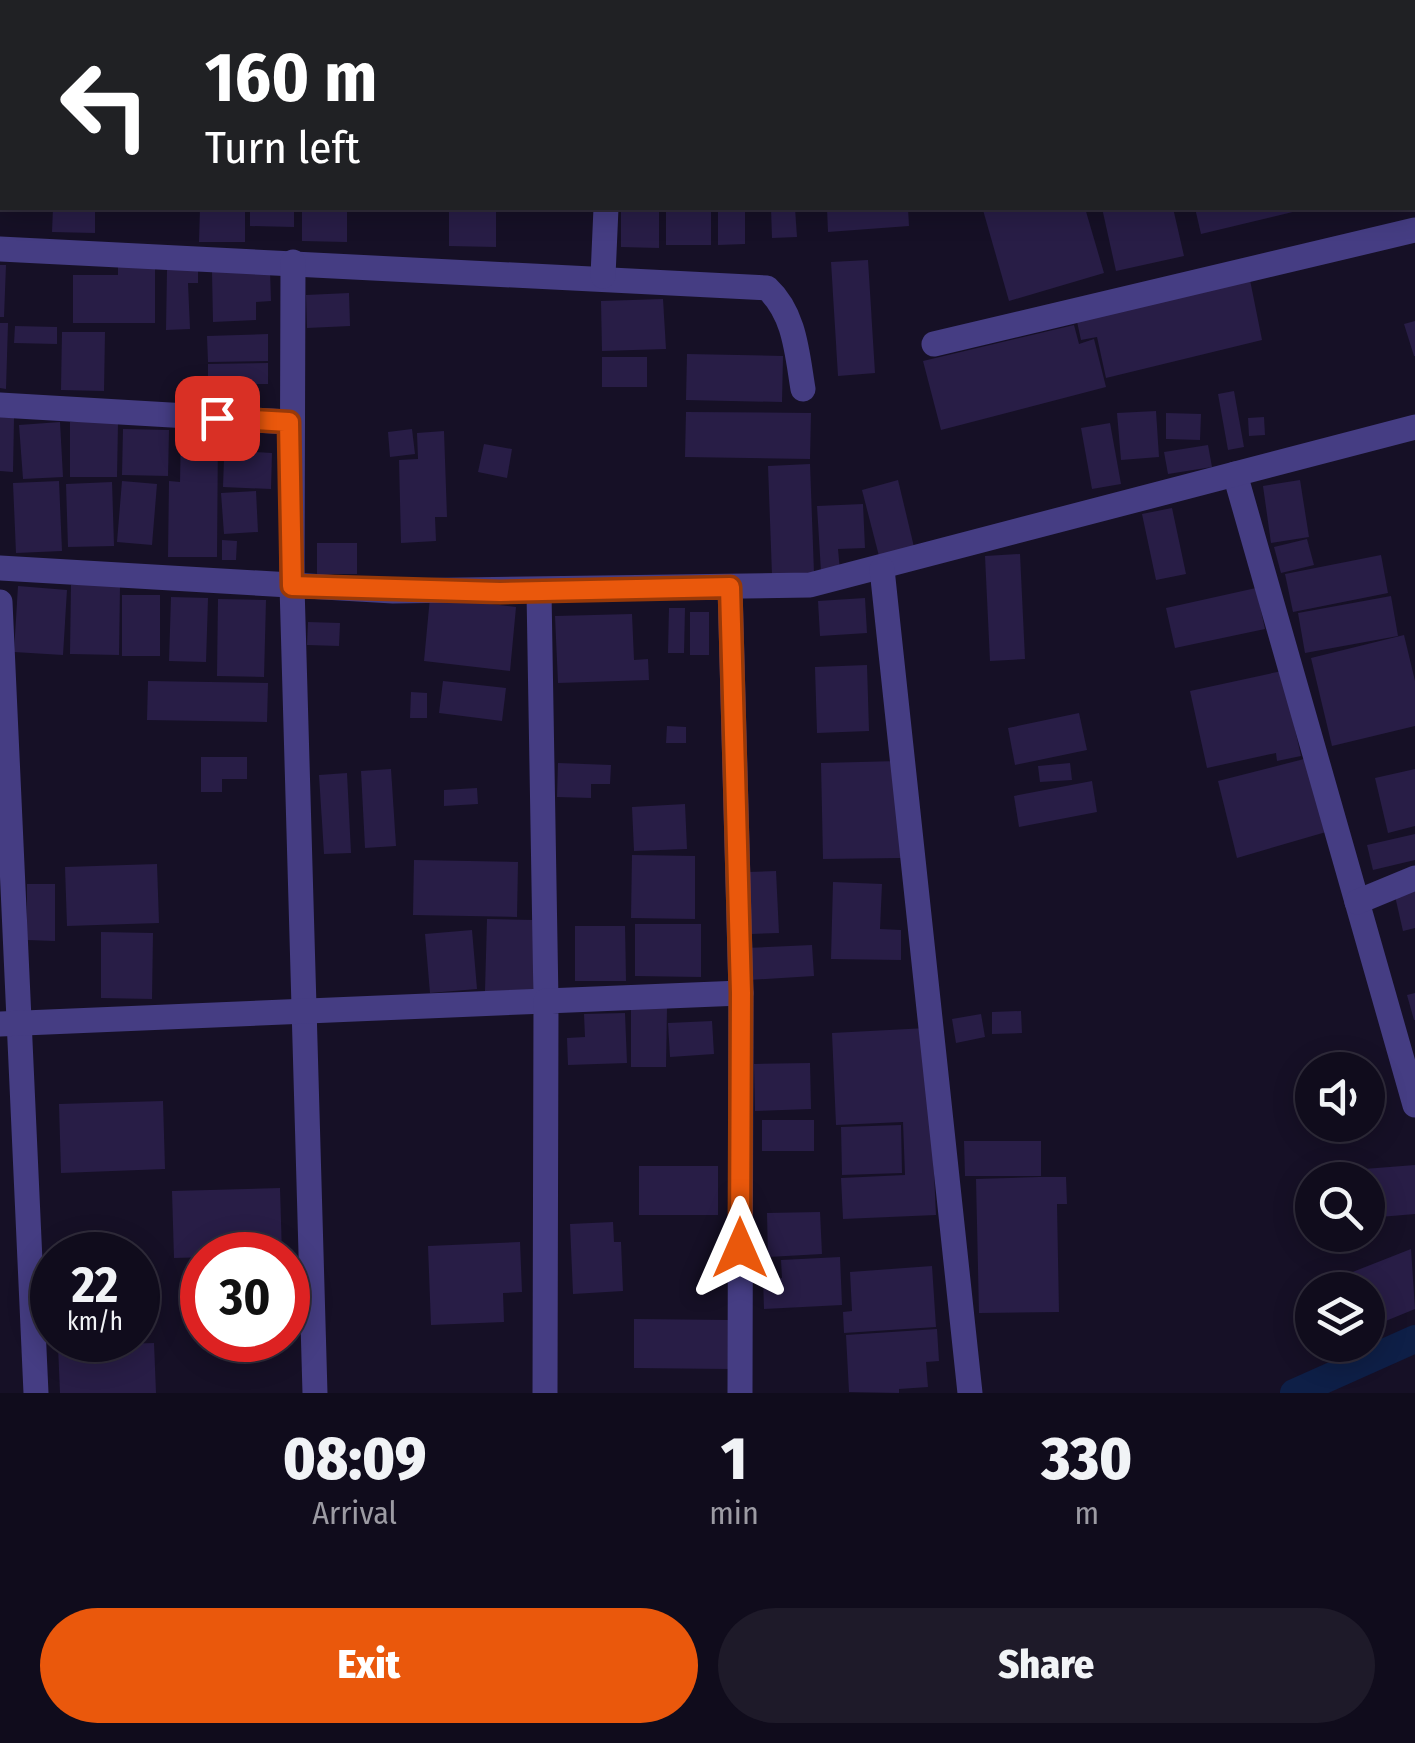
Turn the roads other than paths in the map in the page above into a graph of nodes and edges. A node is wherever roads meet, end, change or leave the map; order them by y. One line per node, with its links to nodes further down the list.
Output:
1 (606, 210): 5 (street)
2 (1415, 230): 6 (street)
3 (0, 248): 4 (street)
4 (293, 262): 5 (street); 9 (street)
5 (603, 276): 7 (street)
6 (934, 344)
7 (804, 389)
8 (0, 405): 9 (street)
9 (289, 422): 14 (street)
10 (1413, 434): 11 (street)
11 (1235, 474): 13 (street); 19 (street)
12 (0, 568): 14 (street)
13 (882, 569): 15 (street); 29 (street)
14 (292, 586): 16 (street); 22 (street)
15 (730, 587): 16 (street); 20 (street)
16 (539, 592): 21 (street)
17 (0, 602): 23 (street)
18 (1415, 878): 19 (street)
19 (1357, 902): 24 (street)
20 (741, 993): 21 (street); 28 (street)
21 (546, 1001): 22 (street); 27 (street)
22 (302, 1008): 23 (street); 26 (street)
23 (10, 1023): 25 (street)
24 (1415, 1106)
25 (36, 1393)
26 (315, 1393)
27 (544, 1393)
28 (740, 1393)
29 (970, 1393)

